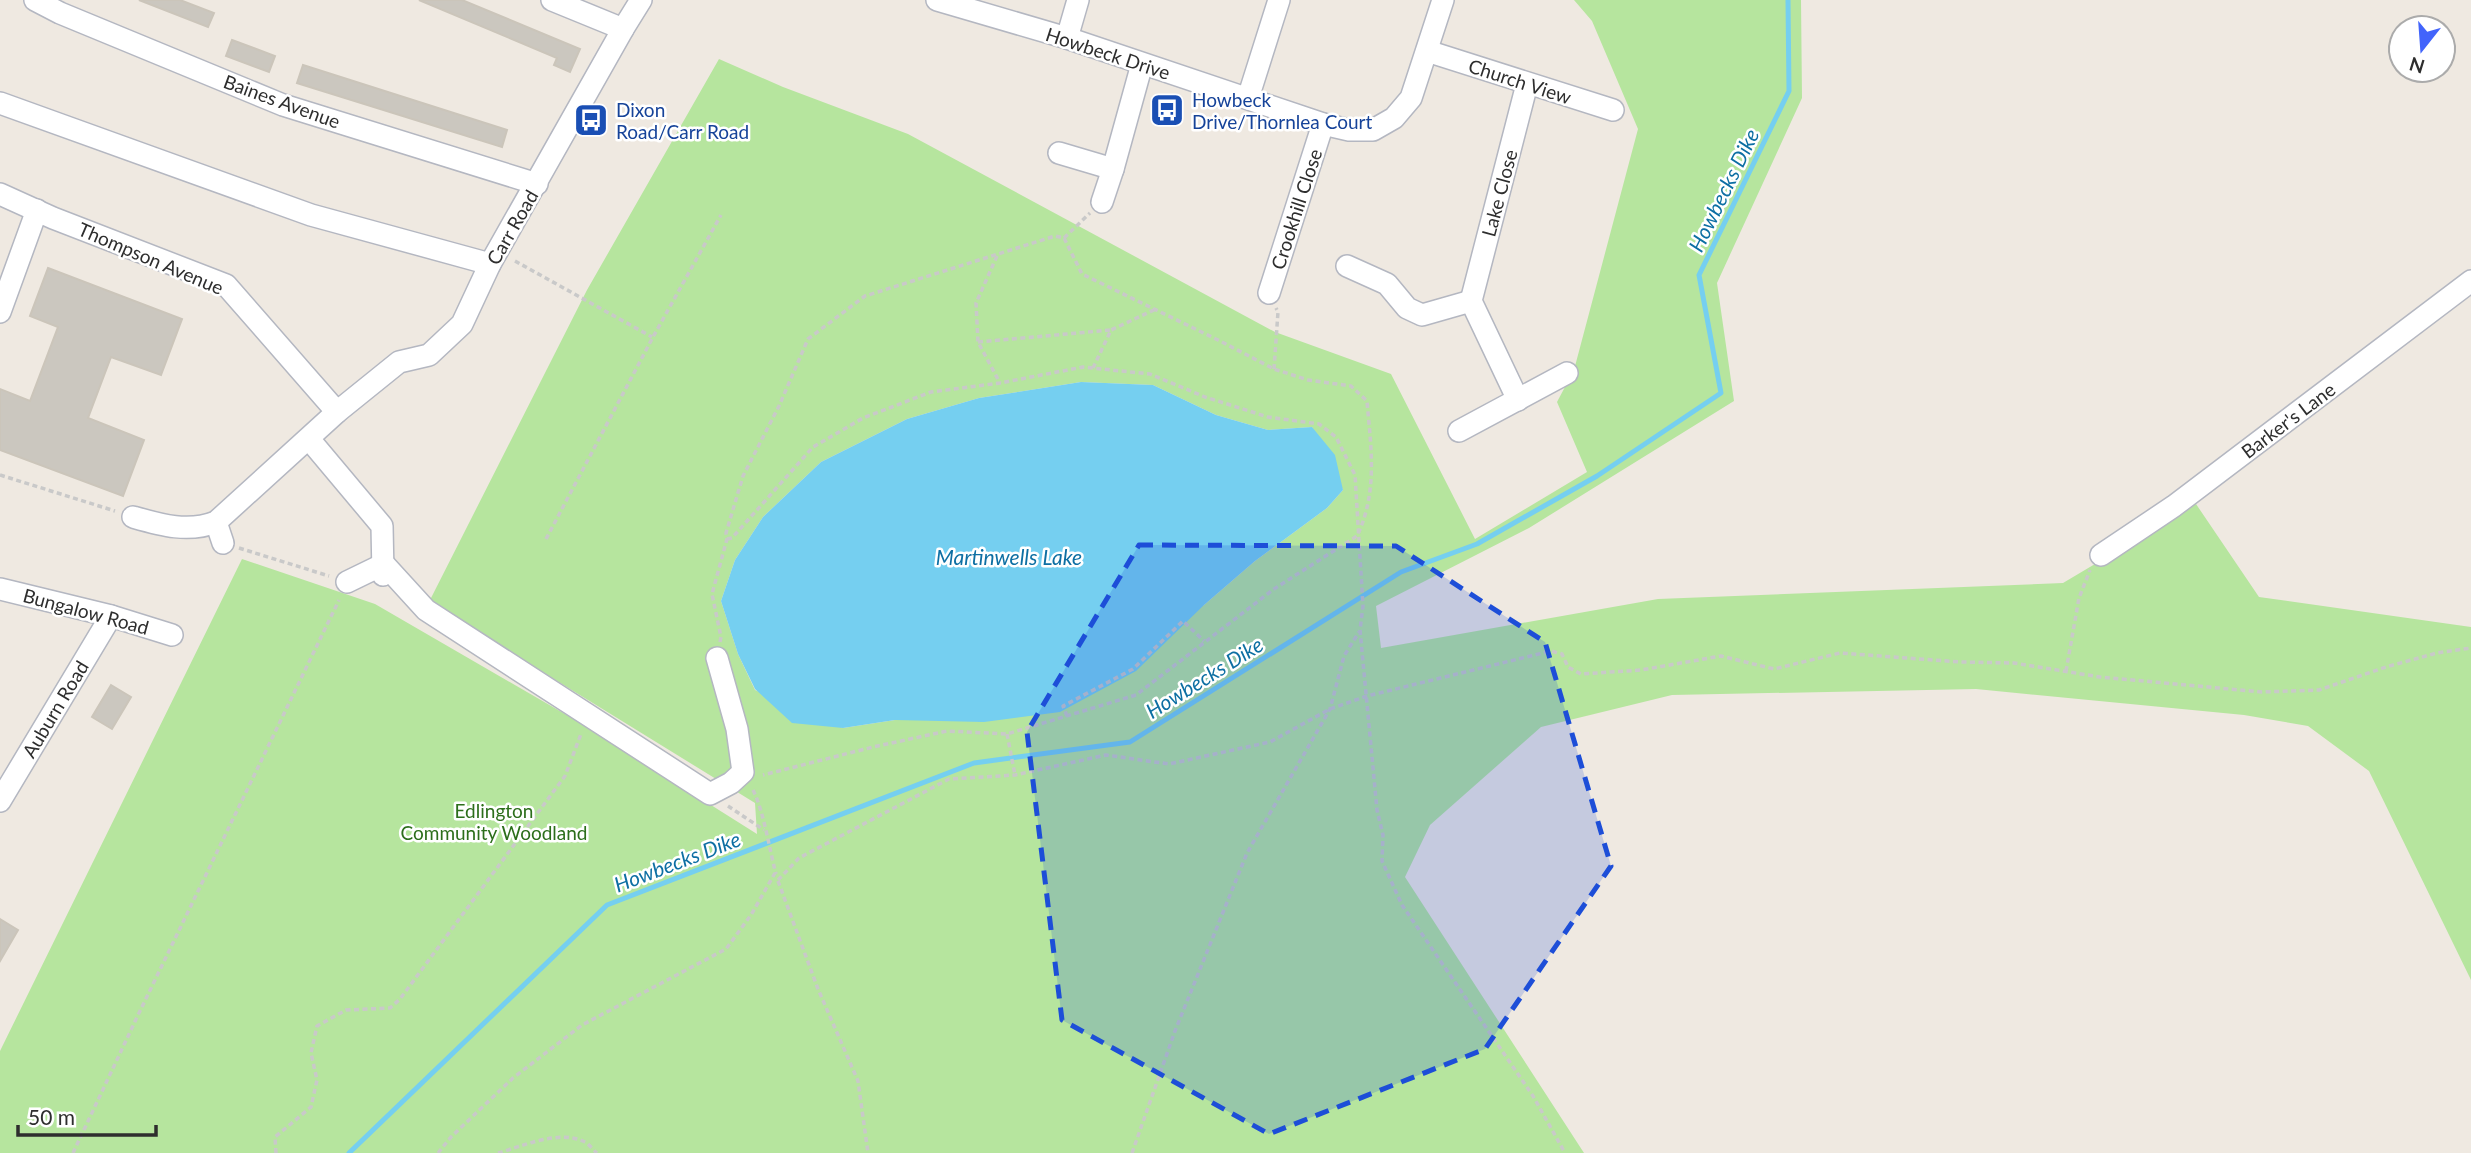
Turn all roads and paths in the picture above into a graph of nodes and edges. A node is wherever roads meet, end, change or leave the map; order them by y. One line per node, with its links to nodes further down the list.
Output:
1 (35, 0): 19 (street, Baines Avenue)
2 (552, 0): 8 (street)
3 (641, 0): 8 (street)
4 (937, 0): 9 (street, Howbeck Drive)
5 (1078, 0): 9 (street)
6 (1279, 0): 13 (street)
7 (1443, 0): 10 (street, Howbeck Drive)
8 (623, 29): 19 (street, Carr Road)
9 (1067, 38): 11 (street, Howbeck Drive)
10 (1427, 51): 12 (street, Church View); 16 (street, Howbeck Drive)
11 (1142, 64): 13 (street, Howbeck Drive); 18 (street)
12 (1527, 84): 15 (street, Church View); 30 (street, Lake Close)
13 (1248, 98): 16 (street, Howbeck Drive)
14 (0, 103): 26 (street)
15 (1613, 110)
16 (1323, 124): 29 (street, Crookhill Close)
17 (1059, 153): 18 (street)
18 (1113, 169): 21 (street)
19 (537, 184): 26 (street, Carr Road)
20 (0, 194): 22 (street, Thompson Avenue)
21 (1102, 202): 24 (path)
22 (37, 210): 32 (street); 41 (street, Thompson Avenue)
23 (721, 215): 34 (path)
24 (1064, 239): 25 (path); 31 (path)
25 (997, 256): 35 (path); 48 (path)
26 (494, 258): 34 (path); 41 (street, Carr Road)
27 (1347, 266): 30 (street)
28 (2471, 281): 51 (street, Barker's Lane)
29 (1269, 293): 37 (path)
30 (1471, 301): 40 (street)
31 (1156, 309): 33 (path); 37 (path)
32 (0, 312)
33 (1111, 330): 35 (path); 36 (path)
34 (653, 337): 49 (path)
35 (978, 342): 39 (path)
36 (1093, 368): 39 (path); 47 (path)
37 (1274, 369): 47 (path)
38 (1567, 373): 40 (street)
39 (1000, 383): 48 (path)
40 (1518, 400): 42 (street)
41 (337, 412): 43 (street, Carr Road)
42 (1458, 431)
43 (309, 439): 46 (street, Carr Road); 52 (street)
44 (0, 475): 45 (path)
45 (134, 517): 46 (street)
46 (216, 522): 50 (street)
47 (1357, 536): 56 (path); 58 (path)
48 (727, 539): 60 (path)
49 (547, 540)
50 (223, 543): 53 (path)
51 (2101, 555): 61 (path)
52 (383, 573): 53 (street); 64 (street)
53 (348, 582): 74 (path)
54 (0, 589): 55 (street, Bungalow Road)
55 (111, 616): 57 (street, Bungalow Road); 70 (street, Auburn Road)
56 (1360, 630): 62 (path); 63 (path)
57 (172, 635)
58 (1204, 641): 65 (path); 65 (path)
59 (2471, 648): 61 (path)
60 (717, 658): 68 (street)
61 (2066, 672): 62 (path)
62 (1367, 696): 63 (path); 81 (path)
63 (1330, 709): 67 (path); 80 (path)
64 (589, 716): 69 (street); 75 (path)
65 (1067, 716): 66 (path)
66 (1007, 734): 67 (path); 68 (path)
67 (1015, 775): 73 (path)
68 (746, 777): 69 (street); 71 (path)
69 (709, 794): 71 (path)
70 (0, 802)
71 (764, 830): 72 (path)
72 (775, 873): 73 (path); 76 (path)
73 (778, 880): 79 (path)
74 (73, 1153)
75 (276, 1153)
76 (438, 1153)
77 (498, 1153): 78 (path)
78 (597, 1153)
79 (868, 1153)
80 (1132, 1153)
81 (1565, 1153)

